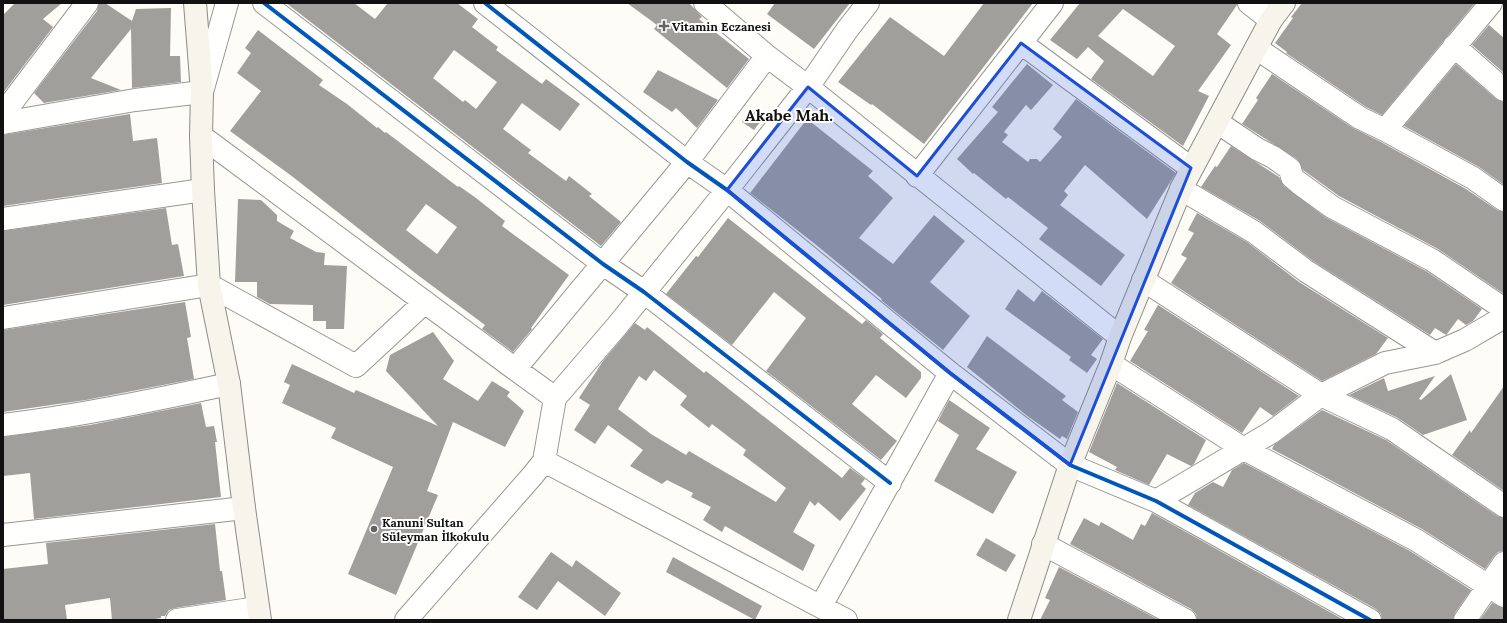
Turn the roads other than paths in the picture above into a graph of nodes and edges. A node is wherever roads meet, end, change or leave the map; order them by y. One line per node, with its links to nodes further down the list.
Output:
1 (87, 3): 20 (street)
2 (195, 3): 19 (street)
3 (227, 3): 19 (street)
4 (264, 3): 33 (street)
5 (485, 3): 25 (street)
6 (705, 3): 16 (street)
7 (868, 3): 17 (street)
8 (1052, 3): 13 (street)
9 (1249, 3): 12 (street)
10 (1284, 3): 12 (street)
11 (1491, 3): 14 (street)
12 (1271, 20): 15 (street)
13 (1022, 43): 26 (street); 27 (street)
14 (1454, 46): 18 (street); 23 (street)
15 (1256, 48): 21 (street); 23 (street)
16 (767, 56): 17 (street); 25 (street)
17 (808, 87): 27 (street); 30 (street)
18 (1504, 90)
19 (202, 92): 22 (street); 24 (street)
20 (3, 114)
21 (1217, 122): 26 (street); 38 (street)
22 (3, 123)
23 (1385, 130): 31 (street)
24 (202, 136): 29 (street); 37 (street)
25 (687, 162): 30 (street); 33 (street)
26 (1191, 168): 28 (street)
27 (917, 176): 41 (street)
28 (1181, 189): 34 (street); 42 (street)
29 (203, 190): 32 (street); 35 (street)
30 (727, 190): 36 (street); 45 (street)
31 (1504, 200)
32 (3, 220)
33 (603, 264): 36 (street); 44 (street)
34 (1143, 280): 41 (street); 47 (street)
35 (209, 285): 37 (street); 40 (street); 46 (street)
36 (644, 292): 48 (street); 53 (street)
37 (425, 302): 44 (street)
38 (1504, 309)
39 (1504, 317): 42 (street)
40 (3, 318)
41 (1120, 337): 43 (street)
42 (1435, 353): 47 (street)
43 (1111, 364): 50 (street); 52 (street)
44 (515, 370): 48 (street)
45 (950, 373): 52 (street); 53 (street)
46 (229, 384): 49 (street); 56 (street)
47 (1321, 395): 50 (street); 55 (street)
48 (555, 398): 51 (street)
49 (3, 426)
50 (1244, 449): 54 (street); 60 (street)
51 (544, 461): 61 (street); 64 (street)
52 (1070, 465): 54 (street); 58 (street)
53 (890, 483): 61 (street)
54 (1156, 501): 68 (street)
55 (1504, 506)
56 (244, 508): 57 (street); 62 (street)
57 (3, 535)
58 (1043, 544): 66 (street); 67 (street)
59 (1504, 562): 60 (street)
60 (1496, 591): 69 (street)
61 (821, 606): 65 (street)
62 (259, 614): 63 (street)
63 (177, 620)
64 (406, 620)
65 (846, 620)
66 (1019, 620)
67 (1185, 620)
68 (1370, 620)
69 (1465, 620)

